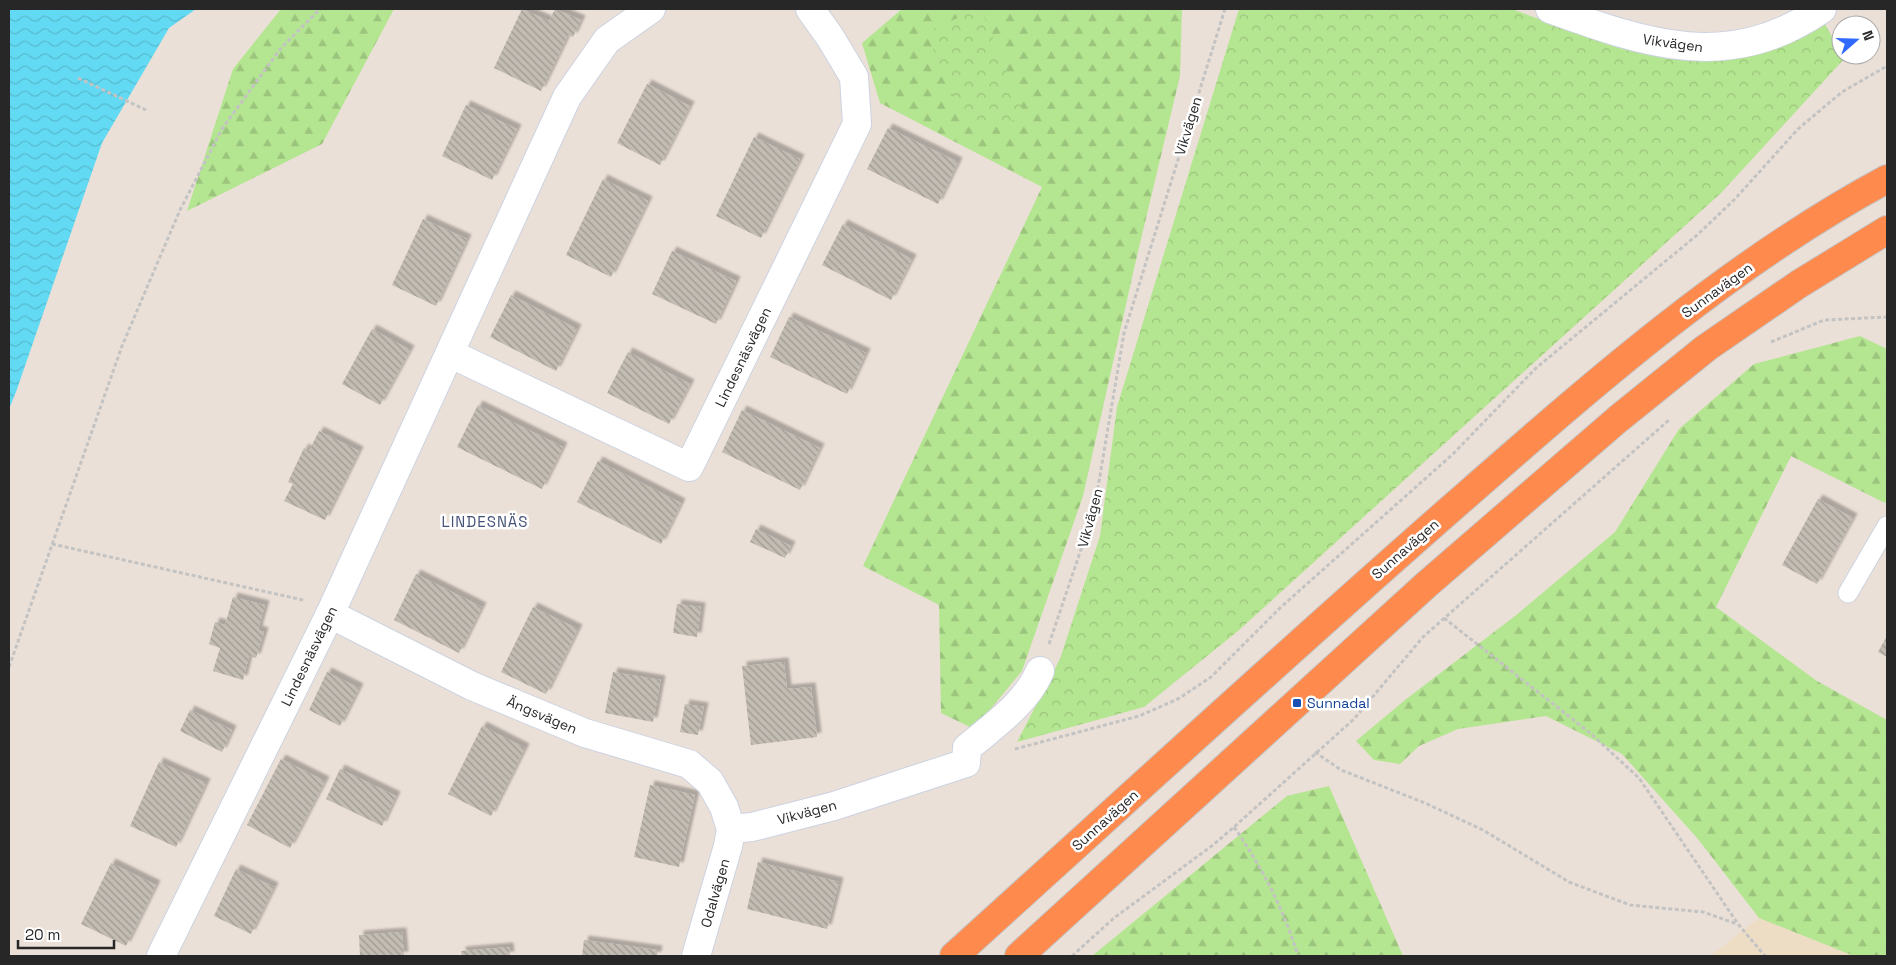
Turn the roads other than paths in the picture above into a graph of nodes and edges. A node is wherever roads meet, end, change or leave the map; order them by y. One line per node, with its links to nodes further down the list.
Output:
1 (651, 9): 7 (street, Lindesnäsvägen)
2 (810, 9): 7 (street, Lindesnäsvägen)
3 (1550, 9): 4 (street, Vikvägen)
4 (1822, 9)
5 (1887, 179): 15 (highway, Sunnavägen)
6 (1887, 230): 16 (highway)
7 (451, 354): 10 (street, Lindesnäsvägen)
8 (1887, 526): 9 (lane)
9 (1848, 593)
10 (330, 614): 12 (street, Ängsvägen); 13 (street, Lindesnäsvägen)
11 (1040, 671): 12 (street, Vikvägen)
12 (731, 829): 14 (street, Odalvägen)
13 (161, 956)
14 (696, 956)
15 (954, 956)
16 (1019, 956)

